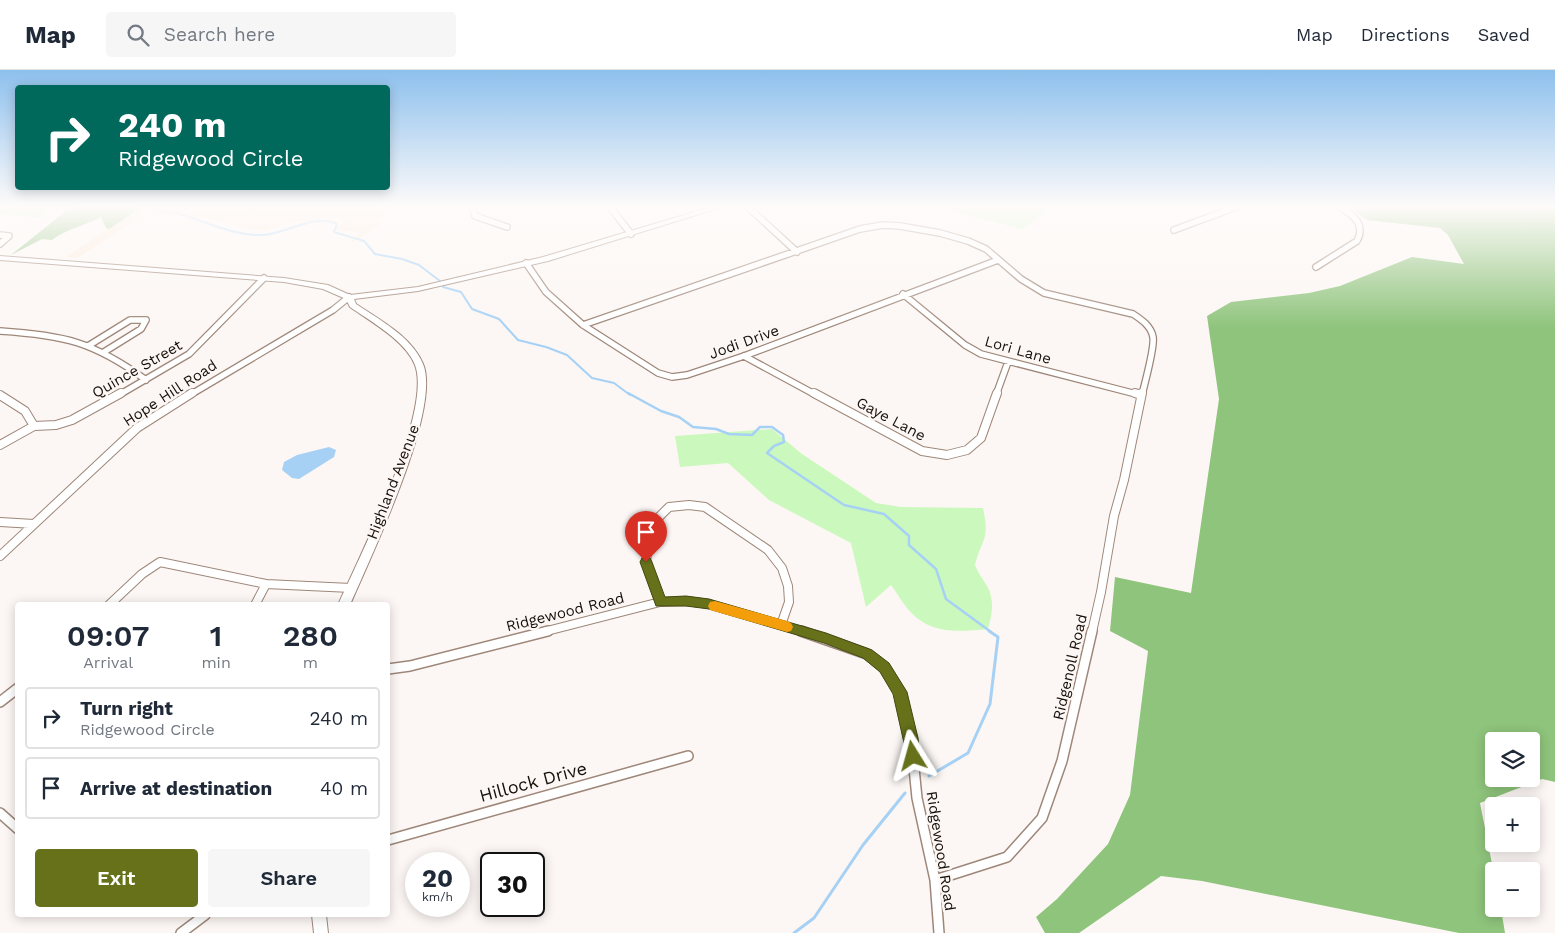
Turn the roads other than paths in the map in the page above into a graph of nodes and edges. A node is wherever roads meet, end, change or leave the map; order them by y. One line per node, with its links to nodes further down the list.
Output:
1 (585, 247): 9 (street)
2 (792, 247): 6 (street)
3 (810, 247): 6 (street, Ridgenoll Road)
4 (983, 247): 8 (street, Ridgenoll Road)
5 (1347, 247): 10 (street)
6 (797, 252): 14 (street, Ridgenoll Road)
7 (0, 258): 11 (street)
8 (998, 260): 12 (street, Jodi Drive); 22 (street, Ridgenoll Road)
9 (526, 264): 13 (street); 14 (street, Jodi Drive)
10 (1316, 267)
11 (264, 278): 13 (street); 20 (street, Quince Street)
12 (903, 294): 18 (street, Jodi Drive); 19 (street, Lori Lane)
13 (349, 297): 26 (street, Hope Hill Road); 29 (street, Highland Avenue)
14 (583, 324): 18 (street, Jodi Drive)
15 (0, 331): 16 (street)
16 (88, 346): 17 (street); 17 (street)
17 (104, 352): 20 (street)
18 (744, 356): 19 (street, Gaye Lane)
19 (1008, 362): 22 (street, Lori Lane)
20 (146, 380): 23 (street, Quince Street)
21 (0, 394): 23 (street)
22 (1141, 395): 42 (street, Ridgenoll Road)
23 (34, 426): 24 (street, Quince Street)
24 (0, 445)
25 (0, 522): 26 (street)
26 (34, 524): 27 (street, Hope Hill Road)
27 (0, 556)
28 (266, 584): 29 (street); 30 (street); 31 (street)
29 (351, 588): 32 (street, Highland Avenue)
30 (112, 602)
31 (256, 602)
32 (345, 602)
33 (660, 602): 34 (street, Ridgewood Road); 34 (street); 35 (street, Ridgewood Road)
34 (781, 625): 42 (street, Ridgewood Road)
35 (390, 669)
36 (15, 690): 37 (street)
37 (0, 702)
38 (688, 756): 41 (street, Hillock Drive)
39 (0, 813): 40 (street)
40 (15, 826)
41 (390, 839)
42 (935, 880): 47 (street, Ridgewood Road)
43 (202, 917): 45 (street)
44 (319, 917): 46 (street)
45 (181, 933)
46 (321, 933)
47 (940, 933)

